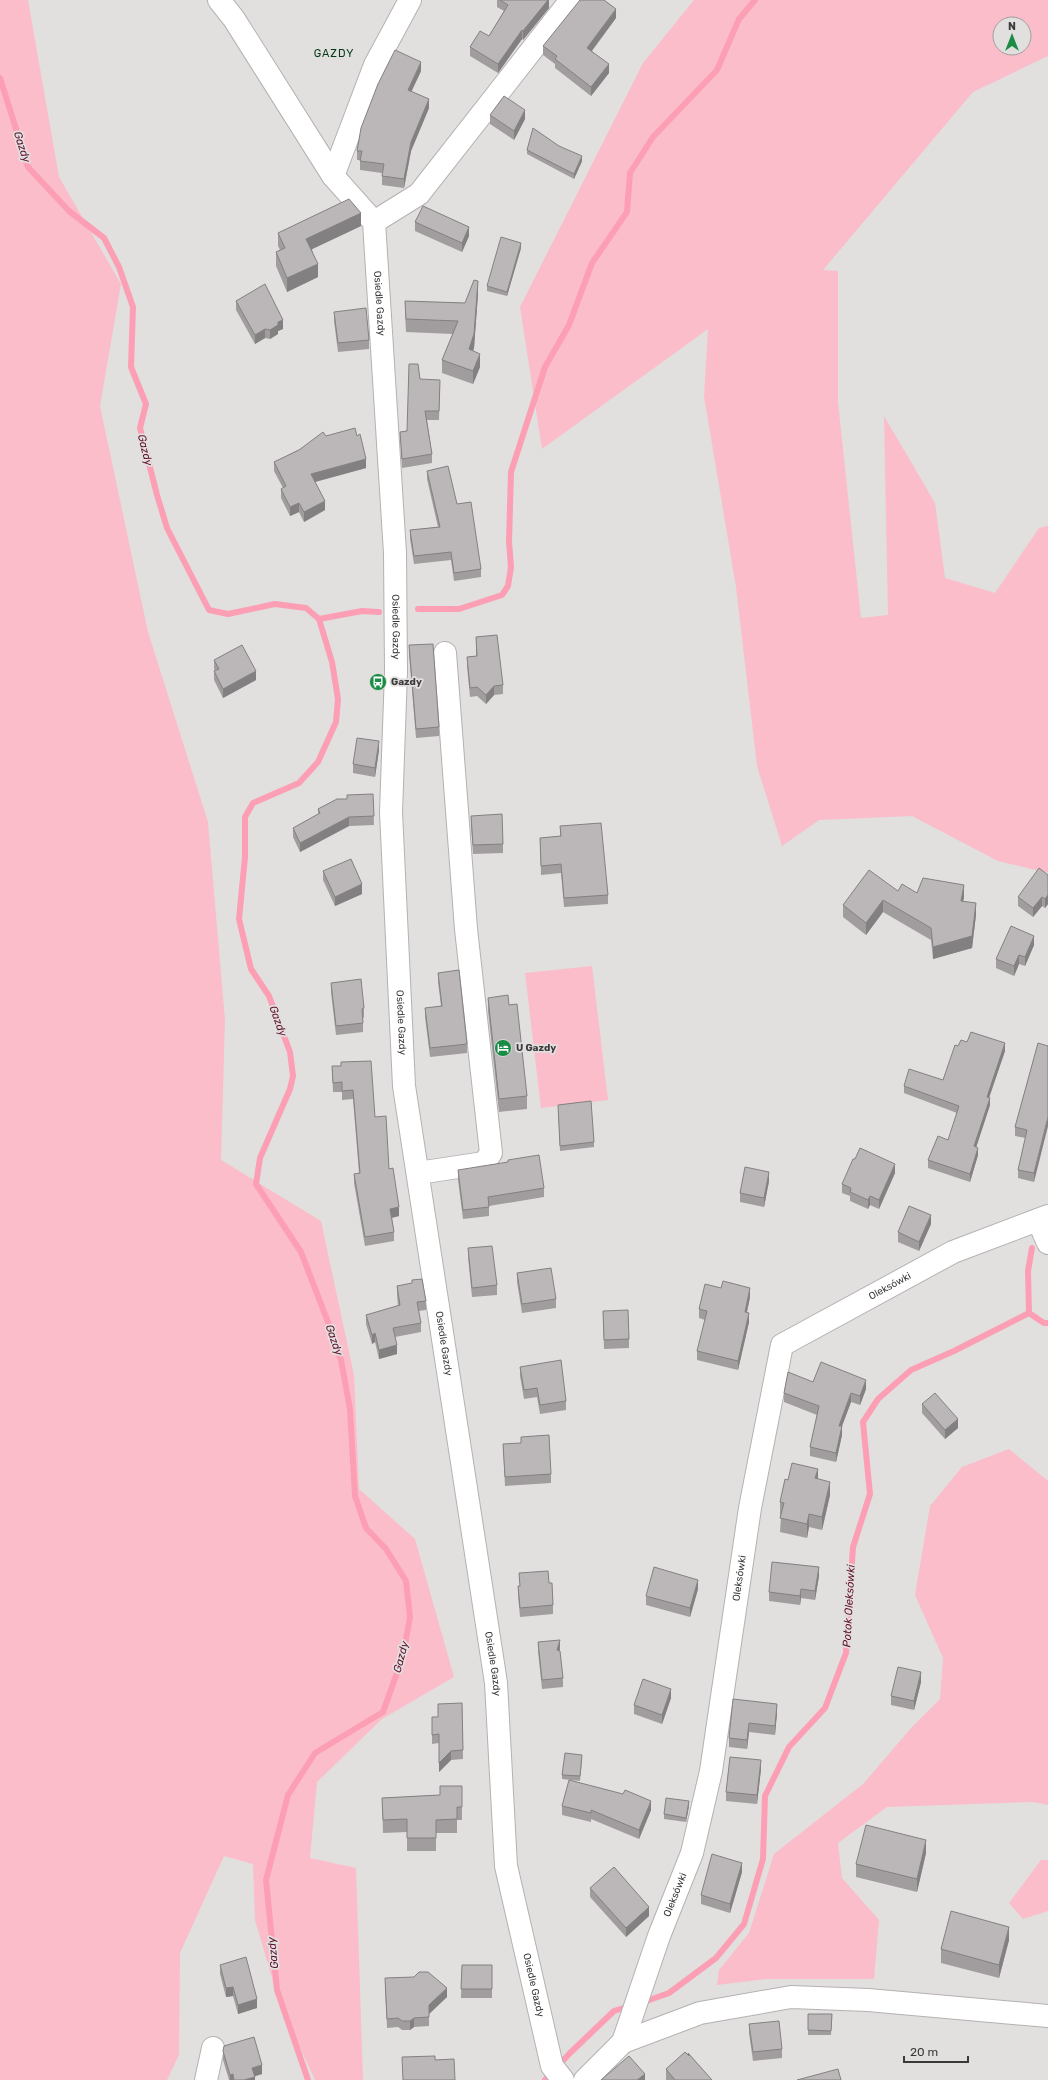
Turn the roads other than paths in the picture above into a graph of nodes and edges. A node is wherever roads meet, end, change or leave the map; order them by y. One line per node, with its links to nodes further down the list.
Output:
1 (219, 0): 4 (street)
2 (410, 0): 4 (street)
3 (571, 0): 5 (street)
4 (333, 176): 5 (street)
5 (374, 222): 7 (street, Osiedle Gazdy)
6 (445, 653): 7 (street)
7 (418, 1173): 13 (street, Osiedle Gazdy)
8 (1043, 1218): 9 (street); 11 (street, Oleksówki)
9 (1048, 1243)
10 (1048, 2016): 11 (street)
11 (623, 2042): 15 (street, Oleksówki)
12 (213, 2048): 14 (street)
13 (557, 2073)
14 (206, 2080)
15 (586, 2080)

